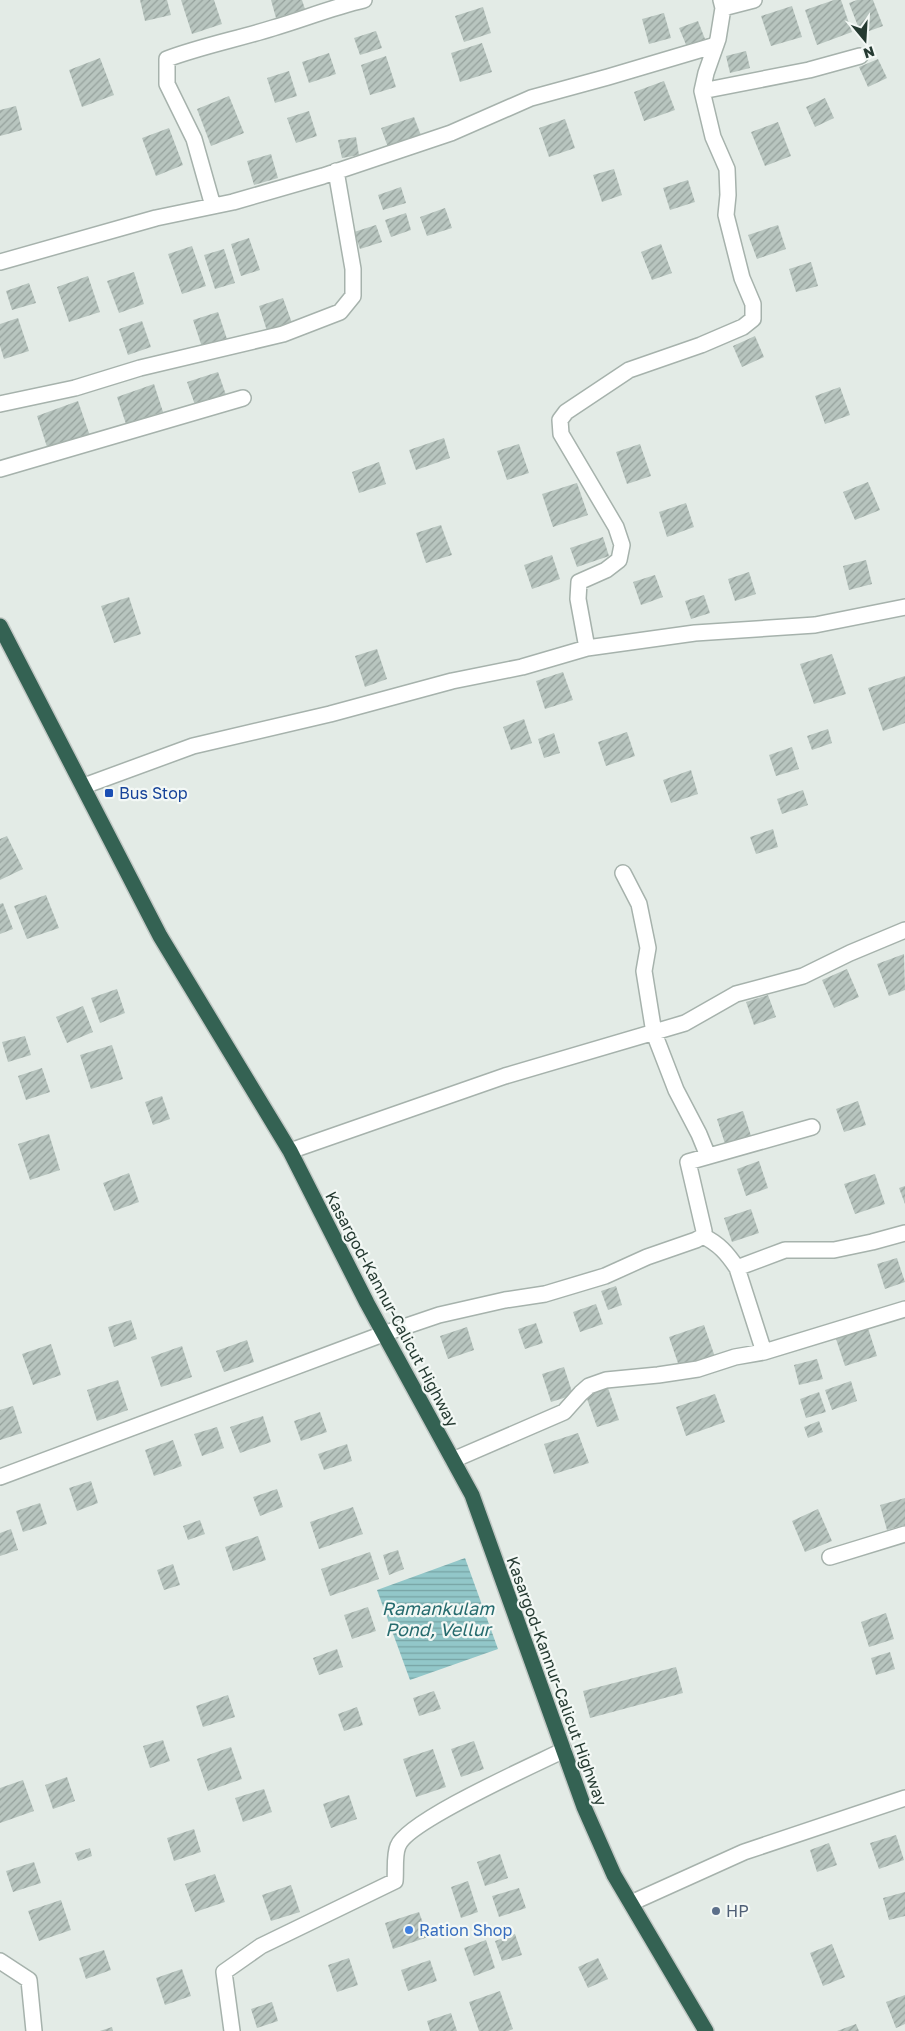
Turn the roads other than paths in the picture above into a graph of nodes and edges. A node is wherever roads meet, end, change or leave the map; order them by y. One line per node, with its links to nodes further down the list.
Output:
1 (364, 0): 8 (street)
2 (754, 0): 3 (street)
3 (722, 4): 4 (street)
4 (716, 45): 6 (street); 7 (street)
5 (860, 56): 6 (street)
6 (702, 91): 15 (street)
7 (336, 172): 8 (street); 11 (street)
8 (213, 206): 9 (street)
9 (0, 262)
10 (243, 398): 12 (street)
11 (0, 404)
12 (0, 469)
13 (905, 607): 15 (street)
14 (0, 626): 16 (highway, Kasargod-Kannur-Calicut Highway)
15 (587, 648): 16 (street)
16 (84, 786): 21 (highway, Kasargod-Kannur-Calicut Highway)
17 (623, 873): 19 (street)
18 (905, 930): 19 (street)
19 (654, 1033): 21 (street); 22 (street)
20 (812, 1127): 22 (street)
21 (290, 1152): 27 (highway, Kasargod-Kannur-Calicut Highway)
22 (708, 1156): 24 (street)
23 (905, 1233): 25 (street)
24 (703, 1236): 25 (street); 27 (street)
25 (737, 1268): 28 (street)
26 (905, 1309): 28 (street)
27 (383, 1334): 29 (highway, Kasargod-Kannur-Calicut Highway); 30 (street)
28 (764, 1352): 29 (street)
29 (453, 1460): 33 (highway, Kasargod-Kannur-Calicut Highway)
30 (0, 1477)
31 (905, 1534): 32 (street)
32 (830, 1557)
33 (564, 1750): 35 (highway, Kasargod-Kannur-Calicut Highway); 38 (street)
34 (905, 1798): 35 (street)
35 (631, 1903): 39 (highway, Kasargod-Kannur-Calicut Highway)
36 (0, 1961): 37 (street)
37 (34, 2031)
38 (232, 2031)
39 (706, 2031)

